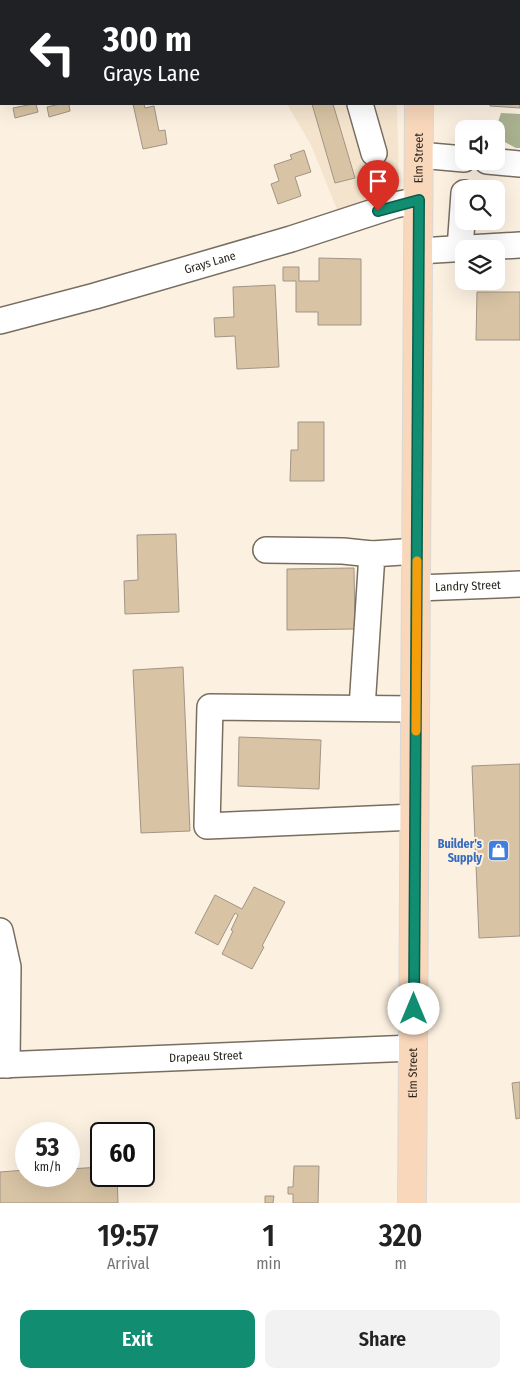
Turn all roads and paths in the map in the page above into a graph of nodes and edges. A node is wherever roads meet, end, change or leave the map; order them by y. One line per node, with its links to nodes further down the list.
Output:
1 (360, 105): 3 (street)
2 (419, 105): 4 (main road, Elm Street)
3 (374, 152)
4 (419, 155): 5 (street); 8 (main road, Elm Street)
5 (455, 159)
6 (505, 163): 7 (street)
7 (520, 164)
8 (419, 200): 12 (main road, Elm Street); 13 (street, Grays Lane)
9 (520, 245): 10 (street)
10 (505, 246)
11 (455, 248): 12 (street)
12 (419, 251): 15 (main road, Elm Street)
13 (0, 321)
14 (266, 550): 16 (street)
15 (417, 551): 16 (street); 18 (main road, Elm Street)
16 (372, 554): 19 (street)
17 (520, 584): 18 (street, Landry Street)
18 (417, 588): 20 (main road, Elm Street)
19 (362, 708): 20 (street); 21 (street)
20 (416, 709): 21 (main road, Elm Street)
21 (415, 817): 23 (main road, Elm Street)
22 (0, 931): 24 (street)
23 (413, 1048): 24 (street, Drapeau Street); 25 (main road, Elm Street)
24 (3, 1065)
25 (412, 1203)

